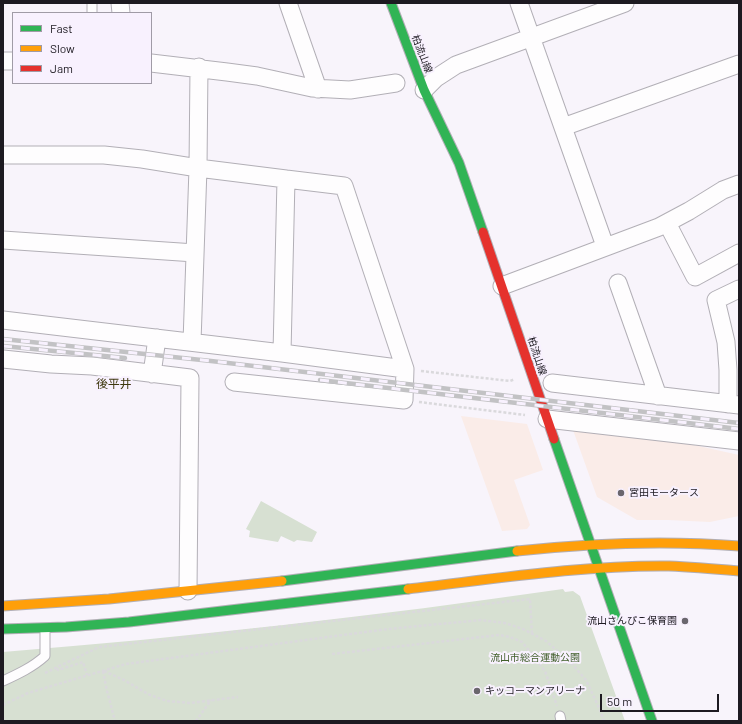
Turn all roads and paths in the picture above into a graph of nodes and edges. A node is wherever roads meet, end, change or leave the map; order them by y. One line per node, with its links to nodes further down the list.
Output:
1 (288, 3): 10 (street)
2 (391, 3): 11 (street, 柏流山線)
3 (519, 3): 5 (street)
4 (625, 3): 5 (street)
5 (532, 37): 11 (street); 12 (street)
6 (152, 63): 8 (street)
7 (739, 64): 12 (street)
8 (199, 67): 10 (street); 14 (street)
9 (396, 83): 10 (street)
10 (318, 89)
11 (424, 90): 23 (street, 柏流山線)
12 (563, 127): 19 (street)
13 (3, 156): 14 (street)
14 (198, 168): 15 (street); 20 (street)
15 (286, 179): 28 (street); 30 (street)
16 (739, 184): 17 (street)
17 (667, 222): 19 (street); 21 (street)
18 (3, 240): 20 (street)
19 (605, 246): 23 (street)
20 (195, 253): 27 (street)
21 (739, 253)
22 (618, 283): 35 (street)
23 (502, 286): 39 (street, 柏流山線)
24 (739, 289): 37 (street)
25 (3, 320): 26 (street)
26 (157, 338): 27 (street); 31 (street)
27 (192, 342): 28 (street)
28 (282, 353): 30 (street)
29 (3, 359): 31 (street)
30 (405, 369): 32 (path); 36 (street)
31 (152, 374): 45 (street)
32 (516, 379)
33 (234, 382): 36 (street)
34 (552, 383): 35 (street)
35 (658, 396): 37 (street)
36 (404, 400): 38 (path)
37 (734, 404)
38 (528, 415)
39 (547, 420): 40 (street); 41 (street, 柏流山線)
40 (739, 442)
41 (590, 544): 42 (street); 43 (street, 柏流山線); 45 (street)
42 (739, 546)
43 (598, 568): 44 (street); 48 (street); 65 (street, 柏流山線)
44 (739, 571)
45 (188, 591): 46 (street)
46 (3, 606)
47 (3, 629): 48 (street)
48 (45, 629): 55 (lane)
49 (532, 634): 51 (path); 52 (path); 64 (path)
50 (332, 654): 60 (path)
51 (57, 668): 53 (path); 54 (path)
52 (103, 671): 54 (path); 57 (path); 62 (path)
53 (42, 675)
54 (87, 675): 58 (path)
55 (3, 681)
56 (238, 697): 57 (path)
57 (211, 700): 63 (path)
58 (3, 705)
59 (3, 718): 61 (path)
60 (560, 719)
61 (4, 721)
62 (116, 721)
63 (196, 721)
64 (604, 721)
65 (652, 721)

